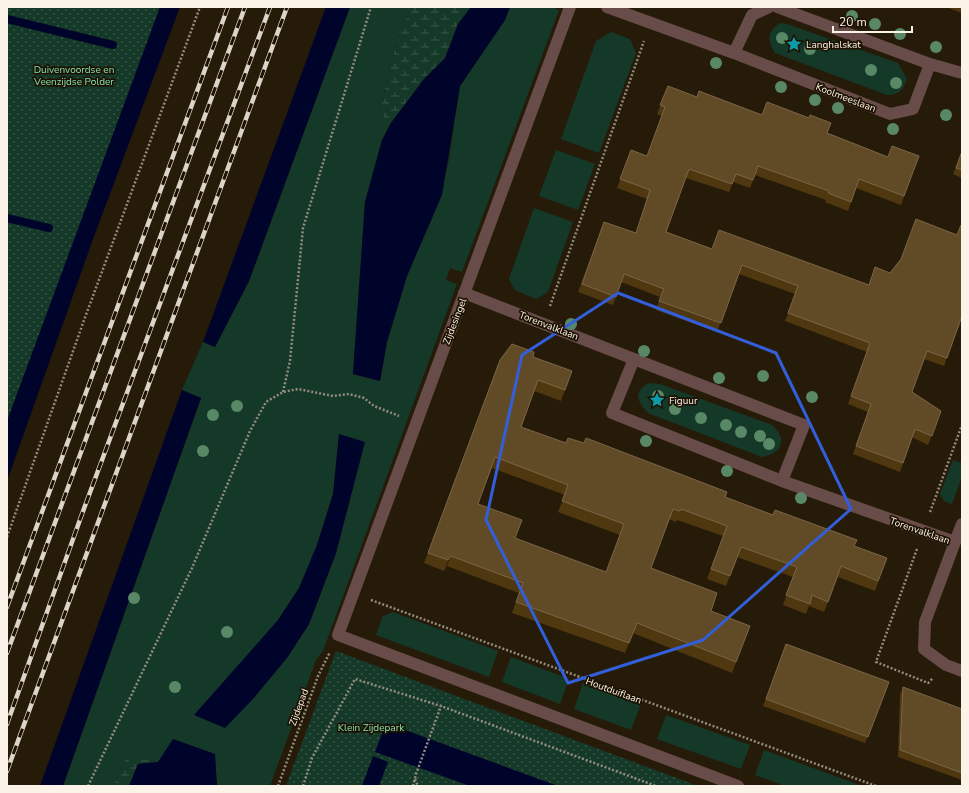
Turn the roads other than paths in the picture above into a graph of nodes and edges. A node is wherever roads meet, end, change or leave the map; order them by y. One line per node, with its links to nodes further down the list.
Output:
1 (570, 7): 8 (street, Zijdesingel)
2 (607, 7): 5 (street, Koolmeeslaan)
3 (769, 7): 5 (street)
4 (777, 7): 6 (street)
5 (734, 53): 6 (street, Koolmeeslaan)
6 (930, 64): 7 (street)
7 (962, 73)
8 (464, 293): 9 (street, Torenvalklaan); 14 (street, Zijdesingel)
9 (634, 358): 10 (street, Torenvalklaan); 10 (street, Torenvalklaan)
10 (782, 481): 12 (street, Torenvalklaan)
11 (962, 524): 12 (street)
12 (955, 542): 13 (street, Torenvalklaan)
13 (962, 671)
14 (738, 786)

